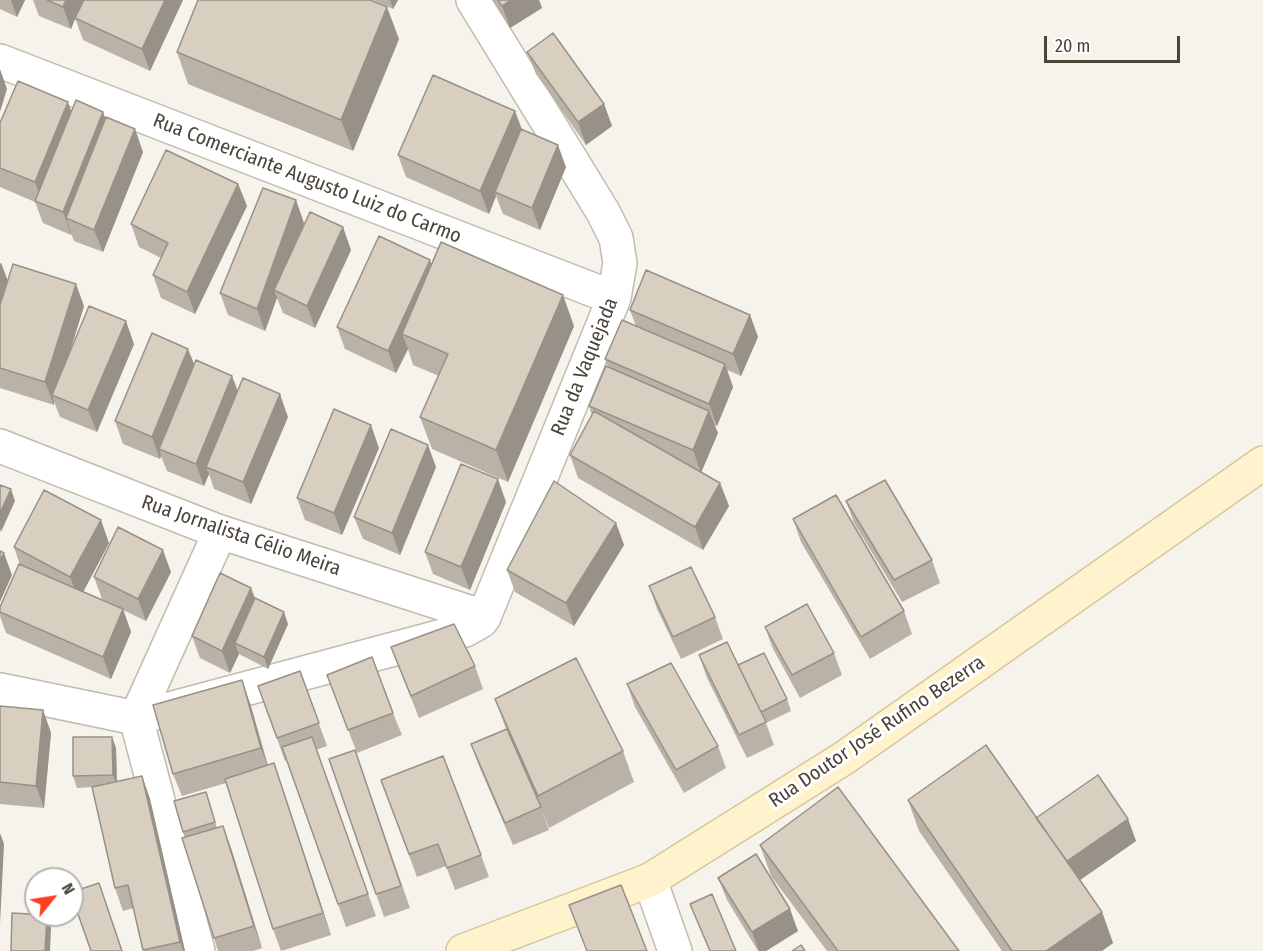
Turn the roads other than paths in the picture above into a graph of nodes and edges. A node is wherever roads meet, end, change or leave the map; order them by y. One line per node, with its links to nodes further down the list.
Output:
1 (473, 0): 3 (street, Rua da Vaquejada)
2 (0, 61): 3 (street, Rua Comerciante Augusto Luiz do Carmo)
3 (614, 298): 7 (street, Rua da Vaquejada)
4 (0, 446): 6 (street, Rua Jornalista Célio Meira)
5 (1263, 463): 10 (main road, Rua Doutor José Rufino Bezerra)
6 (220, 532): 7 (street, Rua Jornalista Célio Meira); 9 (street)
7 (484, 617): 9 (street)
8 (0, 690): 9 (street)
9 (136, 718): 11 (street)
10 (650, 880): 12 (main road, Rua Doutor José Rufino Bezerra); 13 (street)
11 (198, 951)
12 (463, 951)
13 (675, 951)

